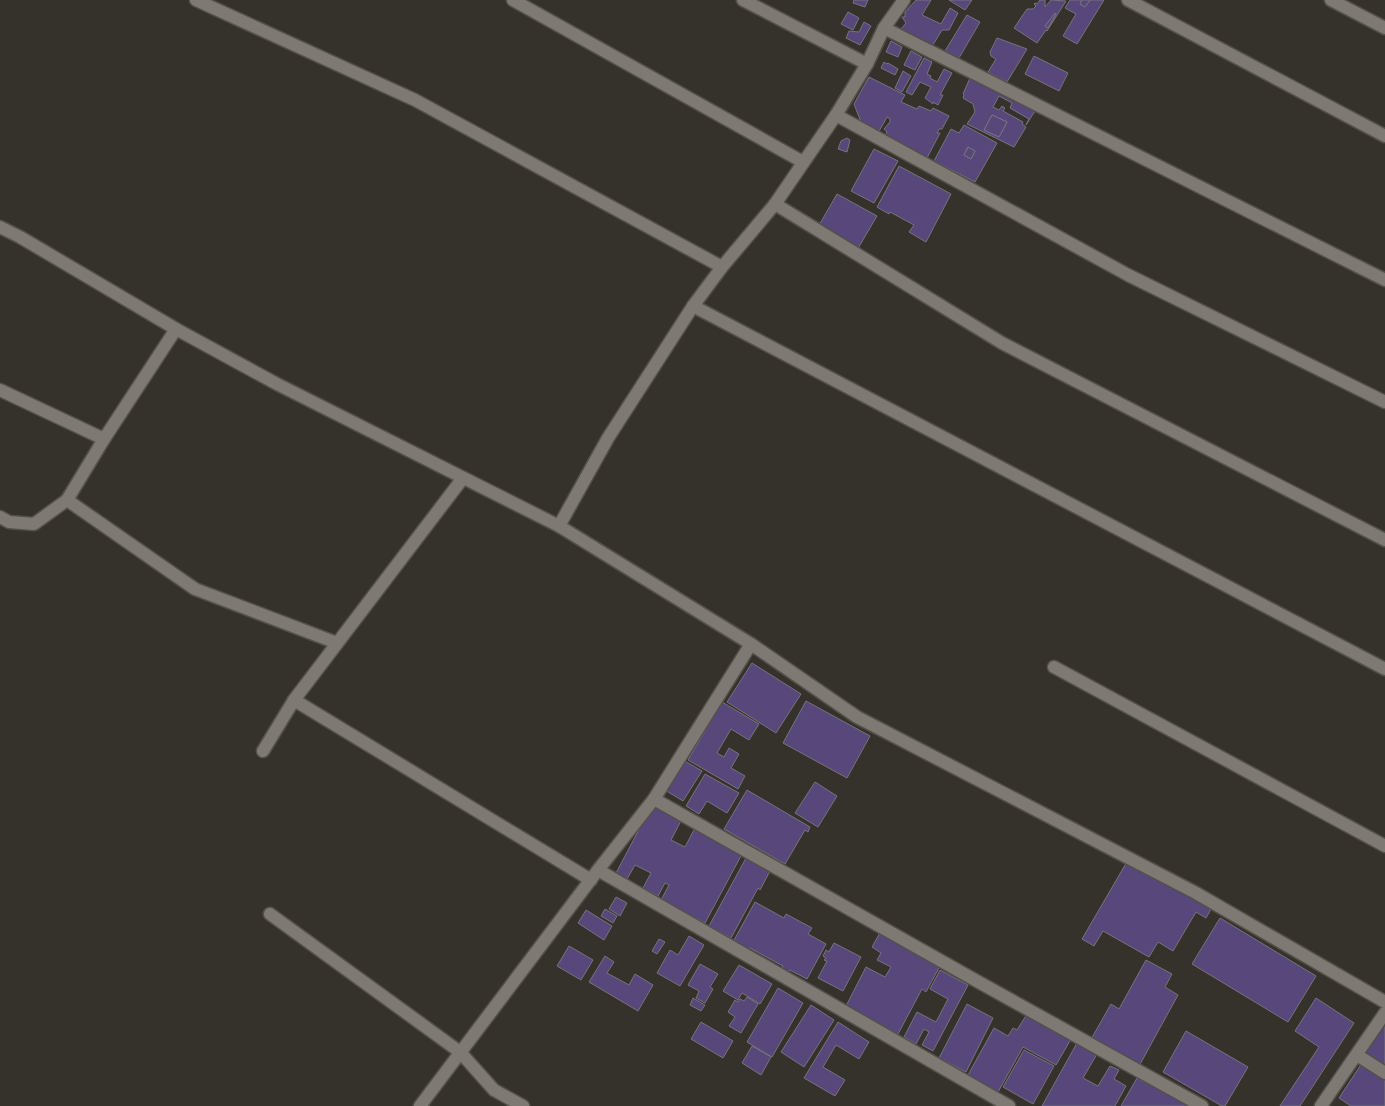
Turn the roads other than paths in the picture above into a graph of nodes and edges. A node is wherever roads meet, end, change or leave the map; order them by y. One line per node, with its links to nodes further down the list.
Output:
1 (196, 0): 15 (street)
2 (513, 0): 12 (street)
3 (743, 0): 9 (street)
4 (904, 0): 7 (street)
5 (1128, 0): 11 (street)
6 (1331, 0): 8 (street)
7 (884, 28): 9 (street); 16 (street)
8 (1385, 28)
9 (867, 64): 10 (street)
10 (836, 115): 12 (street); 20 (street)
11 (1385, 136)
12 (804, 162): 13 (street)
13 (774, 204): 15 (street); 26 (street)
14 (0, 227): 18 (street)
15 (722, 267): 17 (street)
16 (1385, 280)
17 (693, 306): 25 (street); 30 (street)
18 (176, 329): 21 (street); 22 (street)
19 (0, 390): 21 (street)
20 (1385, 402)
21 (104, 439): 23 (street)
22 (463, 478): 25 (street); 27 (street)
23 (67, 500): 24 (street); 27 (street)
24 (0, 517)
25 (559, 526): 28 (street)
26 (1385, 540)
27 (337, 643): 31 (street)
28 (751, 644): 33 (street); 37 (street)
29 (1054, 667): 34 (street)
30 (1385, 669)
31 (294, 700): 32 (street); 35 (street)
32 (263, 751)
33 (654, 799): 35 (street); 45 (street)
34 (1385, 846)
35 (594, 875): 39 (street); 44 (street)
36 (270, 914): 39 (street)
37 (1385, 1002)
38 (1385, 1013): 40 (street)
39 (460, 1052): 42 (street); 43 (street)
40 (1357, 1055): 41 (street); 46 (street)
41 (1385, 1073)
42 (420, 1106)
43 (523, 1106)
44 (1009, 1106)
45 (1202, 1106)
46 (1321, 1106)

